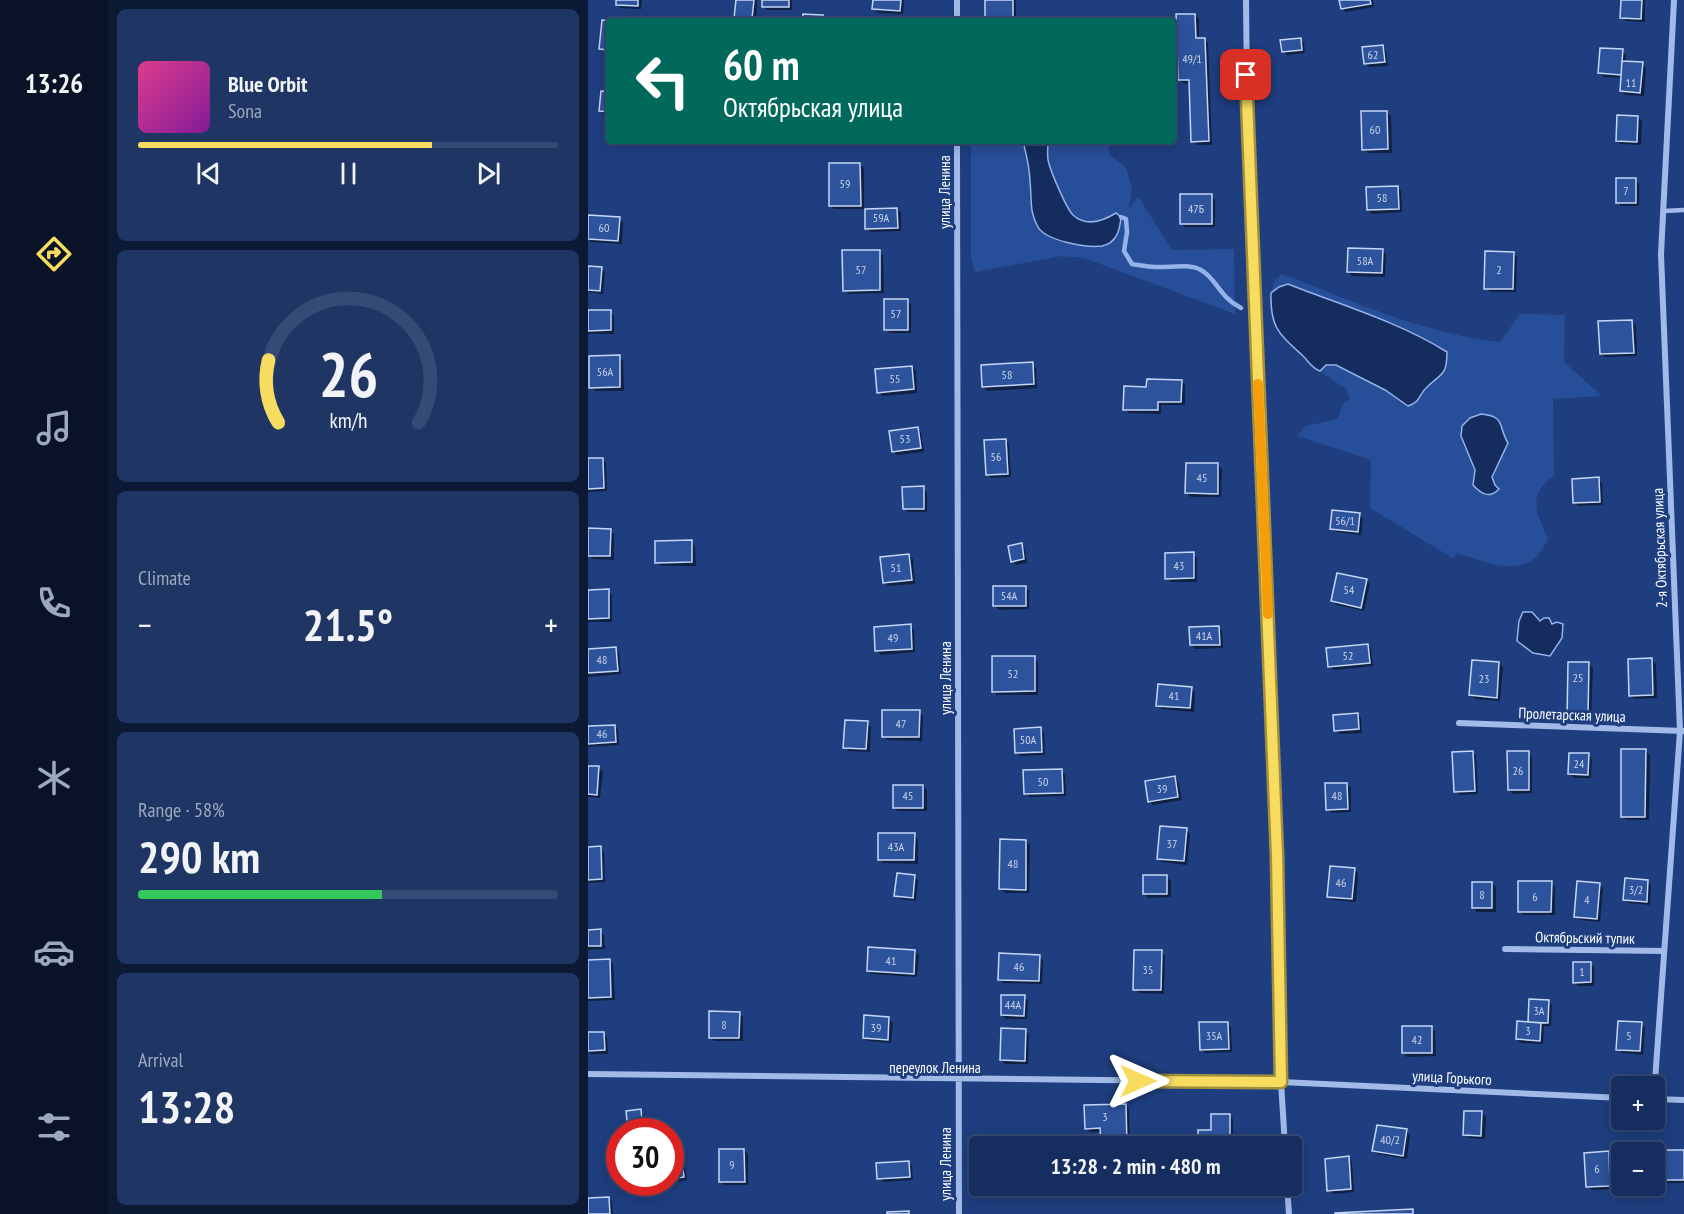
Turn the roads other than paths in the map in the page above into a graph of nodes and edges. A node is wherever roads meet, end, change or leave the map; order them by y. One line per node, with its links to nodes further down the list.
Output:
1 (957, 0): 4 (street)
2 (1246, 0): 15 (street)
3 (1674, 0): 7 (street, 2-я Октябрьская улица)
4 (957, 18)
5 (957, 144): 14 (street, улица Ленина)
6 (1684, 210): 7 (lane)
7 (1663, 211): 9 (street, 2-я Октябрьская улица)
8 (1459, 723): 9 (street, Пролетарская улица)
9 (1682, 731): 11 (street, 2-я Октябрьская улица)
10 (1506, 949): 11 (street, Октябрьский тупик)
11 (1664, 951): 13 (street, 2-я Октябрьская улица)
12 (588, 1074): 14 (street, переулок Ленина)
13 (1655, 1076)
14 (958, 1080): 15 (street, переулок Ленина); 21 (street, улица Ленина)
15 (1281, 1082): 16 (street, улица Горького); 19 (street)
16 (1611, 1097)
17 (1665, 1098): 18 (street)
18 (1684, 1101)
19 (1284, 1136)
20 (1288, 1196): 22 (street)
21 (959, 1214)
22 (1289, 1214)

